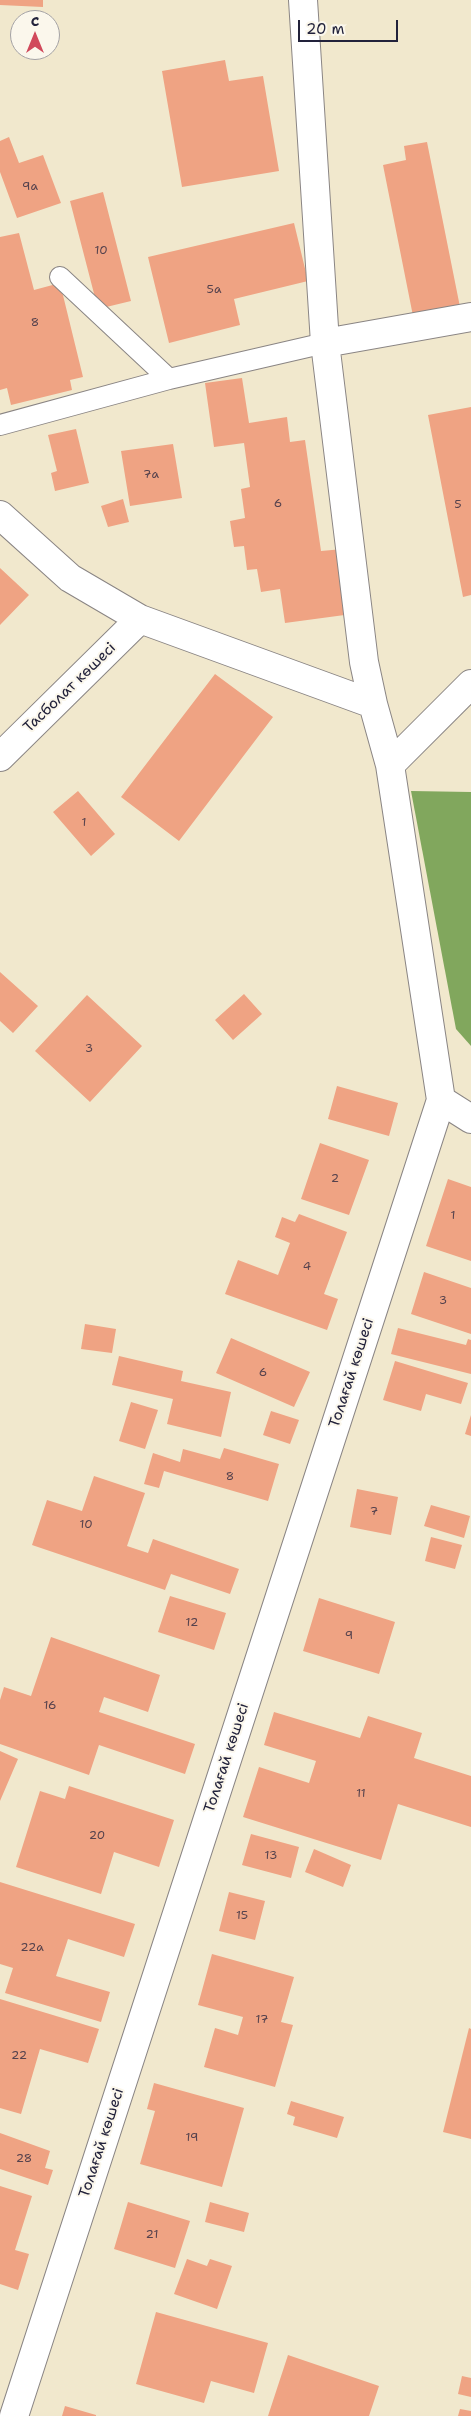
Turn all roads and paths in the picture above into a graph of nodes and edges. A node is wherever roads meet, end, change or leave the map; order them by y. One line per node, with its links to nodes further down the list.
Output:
1 (303, 0): 4 (street)
2 (60, 277): 5 (lane)
3 (471, 317): 4 (street)
4 (325, 343): 5 (lane); 10 (street)
5 (169, 379): 6 (lane)
6 (0, 425)
7 (0, 515): 8 (street)
8 (140, 619): 10 (street); 11 (street, Тасболат көшесі)
9 (471, 684): 12 (street)
10 (373, 704): 12 (street)
11 (0, 757)
12 (390, 765): 13 (street)
13 (441, 1100): 14 (street); 15 (street, Толағай көшесі)
14 (471, 1119)
15 (14, 2416)

